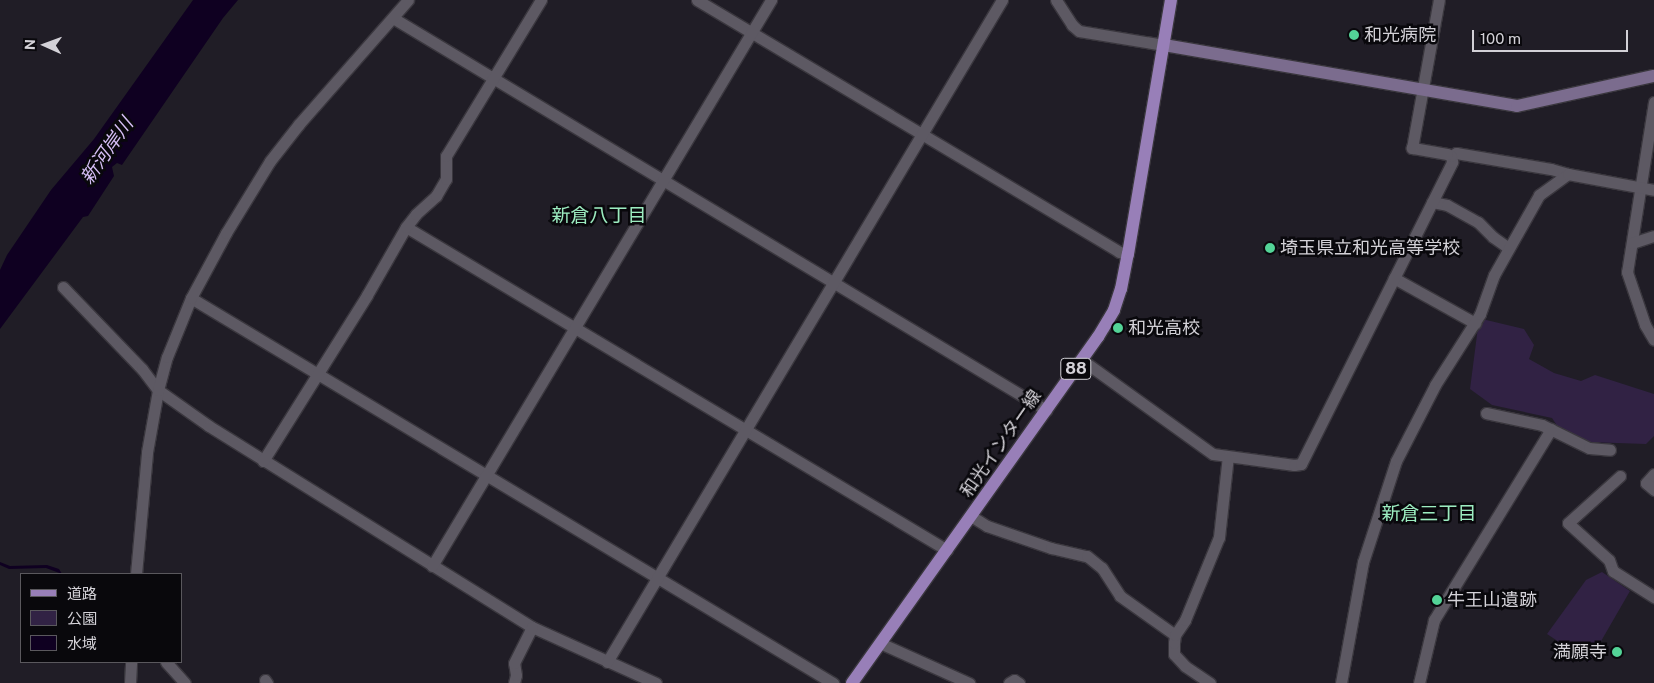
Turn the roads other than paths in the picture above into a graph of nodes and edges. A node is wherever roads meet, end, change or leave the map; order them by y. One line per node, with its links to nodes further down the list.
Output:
1 (408, 0): 9 (street)
2 (541, 0): 13 (street)
3 (697, 0): 10 (street)
4 (771, 0): 10 (street)
5 (1002, 0): 16 (street)
6 (1056, 0): 11 (street)
7 (1172, 0): 11 (main road, 和光インター線 / 88)
8 (1439, 0): 14 (street)
9 (393, 18): 13 (street); 31 (street)
10 (752, 33): 16 (street); 19 (street)
11 (1164, 45): 14 (street); 27 (main road, 和光インター線 / 88)
12 (1654, 76): 14 (street)
13 (493, 78): 19 (street); 23 (street)
14 (1423, 90): 17 (street)
15 (1654, 102): 20 (street)
16 (922, 135): 27 (street); 29 (street)
17 (1452, 156): 18 (street); 22 (street)
18 (1568, 174): 20 (street); 26 (street)
19 (664, 180): 29 (street); 33 (street)
20 (1640, 188): 21 (street); 25 (street)
21 (1654, 190)
22 (1432, 202): 26 (street); 28 (street)
23 (406, 227): 33 (street); 36 (street)
24 (1654, 236): 25 (street)
25 (1632, 243): 34 (street)
26 (1509, 248): 32 (street)
27 (1128, 254): 35 (main road, 和光インター線 / 88)
28 (1394, 278): 32 (street); 43 (street)
29 (834, 282): 38 (street); 40 (street)
30 (63, 287): 37 (street)
31 (191, 298): 36 (street); 37 (street)
32 (1475, 323): 72 (street)
33 (575, 327): 40 (street); 45 (street)
34 (1654, 340)
35 (1082, 360): 38 (main road, 和光インター線 / 88); 43 (street)
36 (318, 373): 44 (street); 45 (street)
37 (158, 390): 44 (street); 52 (street)
38 (1046, 410): 49 (main road, 和光インター線 / 88)
39 (1486, 413): 41 (street)
40 (744, 428): 50 (street); 53 (street)
41 (1551, 429): 42 (street); 73 (street)
42 (1610, 450)
43 (1228, 456): 56 (street)
44 (263, 461): 51 (street)
45 (486, 474): 51 (street); 53 (street)
46 (1654, 474): 48 (street)
47 (1620, 476): 54 (street)
48 (1654, 490)
49 (971, 516): 50 (main road, 和光インター線 / 88); 56 (street)
50 (947, 550): 57 (main road, 和光インター線 / 88)
51 (432, 566): 55 (street)
52 (136, 573)
53 (657, 576): 58 (street); 66 (street)
54 (1654, 597)
55 (532, 627): 58 (street); 61 (street)
56 (1175, 635): 71 (street)
57 (880, 643): 67 (main road, 和光インター線 / 88); 68 (street)
58 (607, 662): 65 (street)
59 (131, 663): 62 (street)
60 (167, 663): 63 (street)
61 (515, 679): 64 (street)
62 (130, 683)
63 (185, 683)
64 (527, 683)
65 (656, 683)
66 (834, 683)
67 (852, 683)
68 (968, 683)
69 (1009, 683): 70 (street)
70 (1019, 683)
71 (1210, 683)
72 (1342, 683)
73 (1419, 683)

